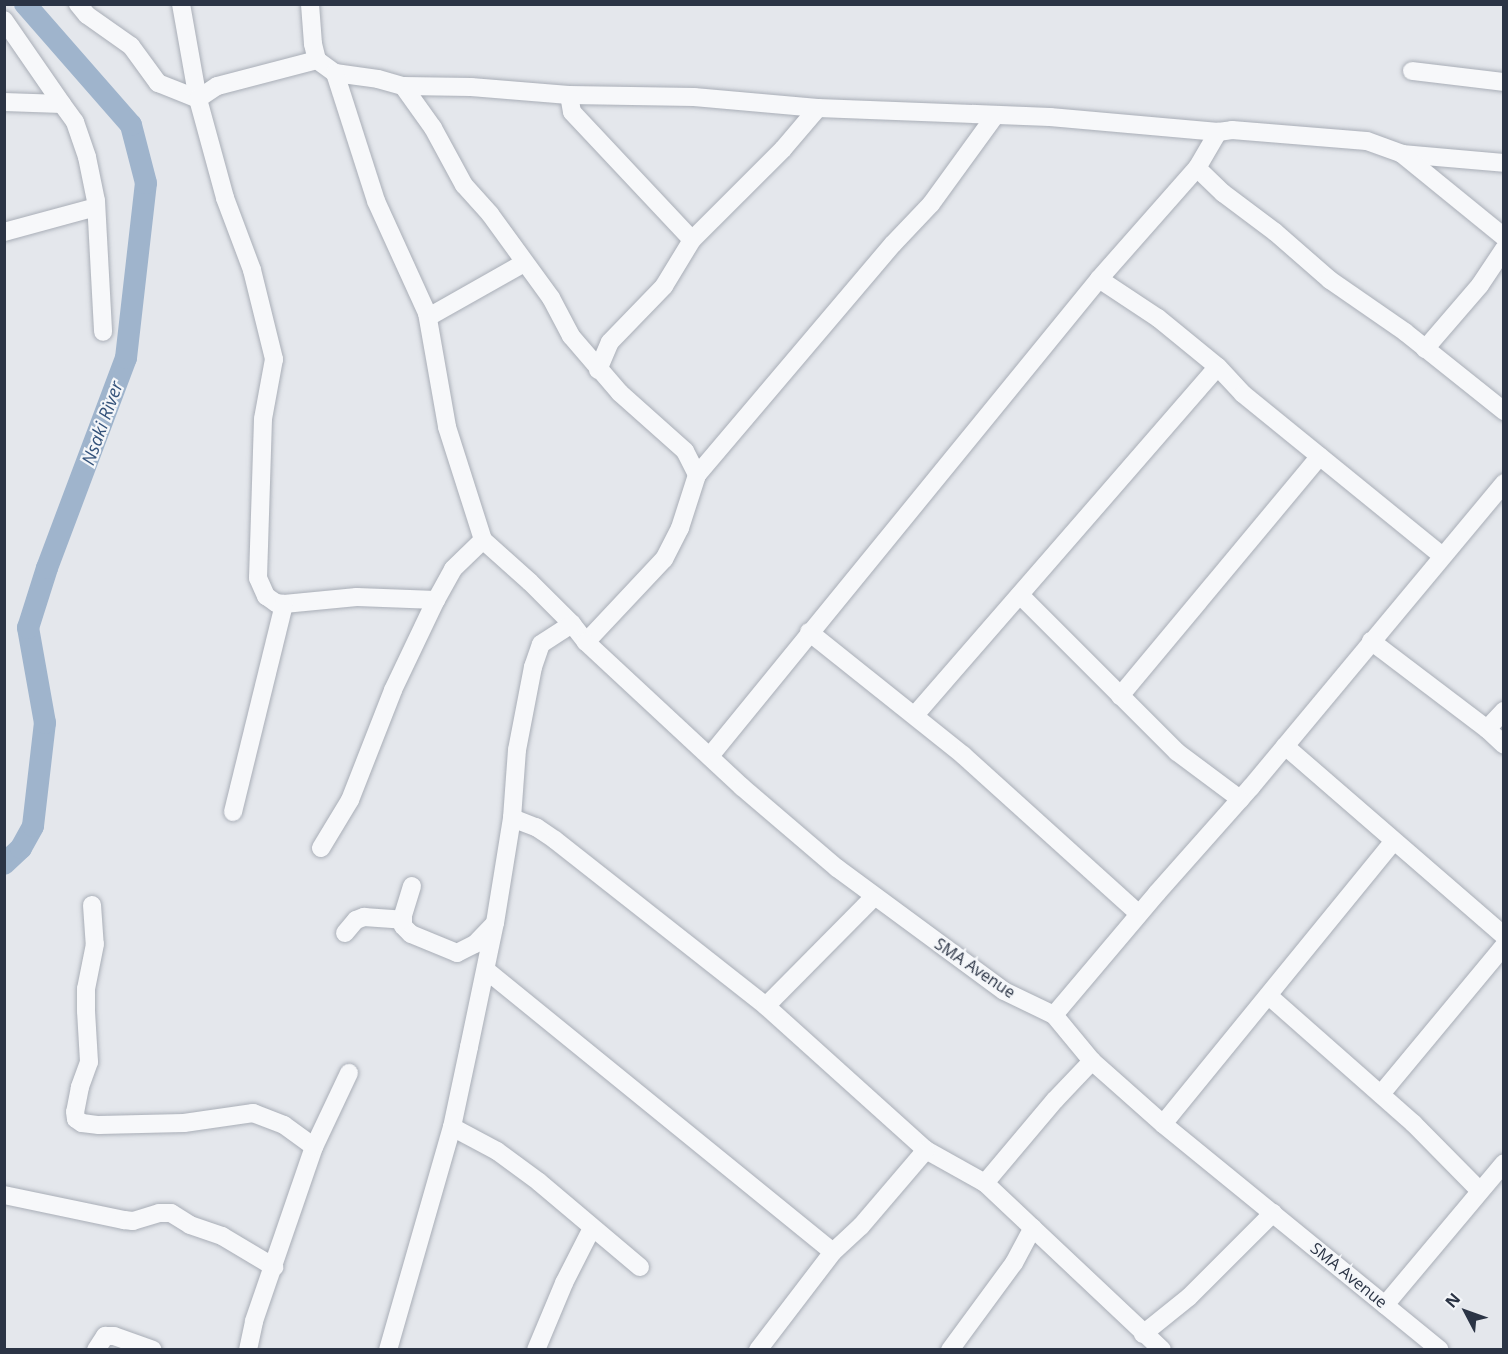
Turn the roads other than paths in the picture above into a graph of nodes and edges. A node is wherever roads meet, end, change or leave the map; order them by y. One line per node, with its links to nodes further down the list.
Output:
1 (78, 4): 11 (street)
2 (181, 4): 11 (street)
3 (310, 4): 5 (street)
4 (4, 20): 13 (street)
5 (317, 60): 7 (street); 11 (street)
6 (1412, 71): 8 (street)
7 (335, 73): 9 (street); 27 (street)
8 (1503, 82)
9 (403, 86): 10 (street); 25 (street)
10 (569, 95): 14 (street); 23 (street)
11 (198, 99): 40 (street)
12 (4, 102): 13 (street)
13 (62, 104): 20 (street)
14 (818, 108): 15 (street); 23 (street)
15 (995, 116): 16 (street); 34 (street)
16 (1218, 132): 17 (street); 19 (street)
17 (1402, 154): 18 (street); 22 (street)
18 (1503, 163)
19 (1197, 168): 26 (street); 29 (street)
20 (96, 207): 21 (street); 28 (street)
21 (4, 232)
22 (1503, 237)
23 (692, 240): 31 (street)
24 (1503, 249): 29 (street)
25 (524, 263): 27 (street); 31 (street)
26 (1099, 279): 30 (street); 42 (street)
27 (427, 313): 36 (street)
28 (103, 332)
29 (1425, 349): 32 (street)
30 (1218, 368): 33 (street); 38 (street)
31 (598, 369): 34 (street)
32 (1503, 411)
33 (1320, 456): 37 (street); 45 (street)
34 (697, 475): 44 (street)
35 (1503, 483): 37 (street)
36 (483, 540): 39 (street); 41 (street, SMA Avenue)
37 (1442, 556): 43 (street)
38 (1020, 595): 45 (street); 47 (street)
39 (436, 600): 40 (street); 56 (street)
40 (284, 604): 53 (street)
41 (572, 624): 44 (street, SMA Avenue); 54 (street)
42 (809, 632): 47 (street); 51 (street)
43 (1371, 641): 48 (street); 50 (street)
44 (586, 642): 51 (street, SMA Avenue)
45 (1120, 696): 52 (street)
46 (1503, 711): 48 (street)
47 (915, 715): 60 (street)
48 (1487, 729): 49 (street)
49 (1503, 745)
50 (1285, 746): 52 (street); 55 (street)
51 (710, 756): 58 (street, SMA Avenue)
52 (1240, 800): 60 (street)
53 (233, 812)
54 (512, 818): 62 (street); 68 (street)
55 (1394, 841): 64 (street); 67 (street)
56 (321, 848)
57 (412, 886): 61 (street)
58 (874, 897): 68 (street); 69 (street, SMA Avenue)
59 (92, 905): 75 (street)
60 (1138, 914): 69 (street)
61 (403, 920): 62 (street); 63 (street)
62 (495, 923): 66 (street)
63 (345, 933)
64 (1503, 936)
65 (1503, 946): 72 (street)
66 (486, 970): 74 (street); 84 (street)
67 (1270, 997): 72 (street); 73 (street)
68 (766, 1006): 76 (street)
69 (1054, 1016): 70 (street, SMA Avenue)
70 (1092, 1061): 73 (street, SMA Avenue); 78 (street)
71 (349, 1073): 75 (street)
72 (1381, 1094): 79 (street)
73 (1163, 1124): 81 (street, SMA Avenue)
74 (452, 1127): 82 (street); 93 (street)
75 (314, 1147): 85 (street)
76 (926, 1150): 78 (street); 84 (street)
77 (1503, 1163): 79 (street)
78 (985, 1183): 83 (street)
79 (1480, 1191): 87 (street)
80 (4, 1195): 85 (street)
81 (1272, 1213): 87 (street, SMA Avenue); 88 (street)
82 (592, 1228): 86 (street); 94 (street)
83 (1033, 1228): 88 (street); 89 (street)
84 (834, 1252): 95 (street)
85 (274, 1266): 92 (street)
86 (640, 1267)
87 (1385, 1305): 97 (street, SMA Avenue)
88 (1143, 1334): 96 (street)
89 (950, 1349)
90 (96, 1350): 91 (street)
91 (153, 1350)
92 (248, 1350)
93 (388, 1350)
94 (536, 1350)
95 (758, 1350)
96 (1162, 1350)
97 (1440, 1350)

